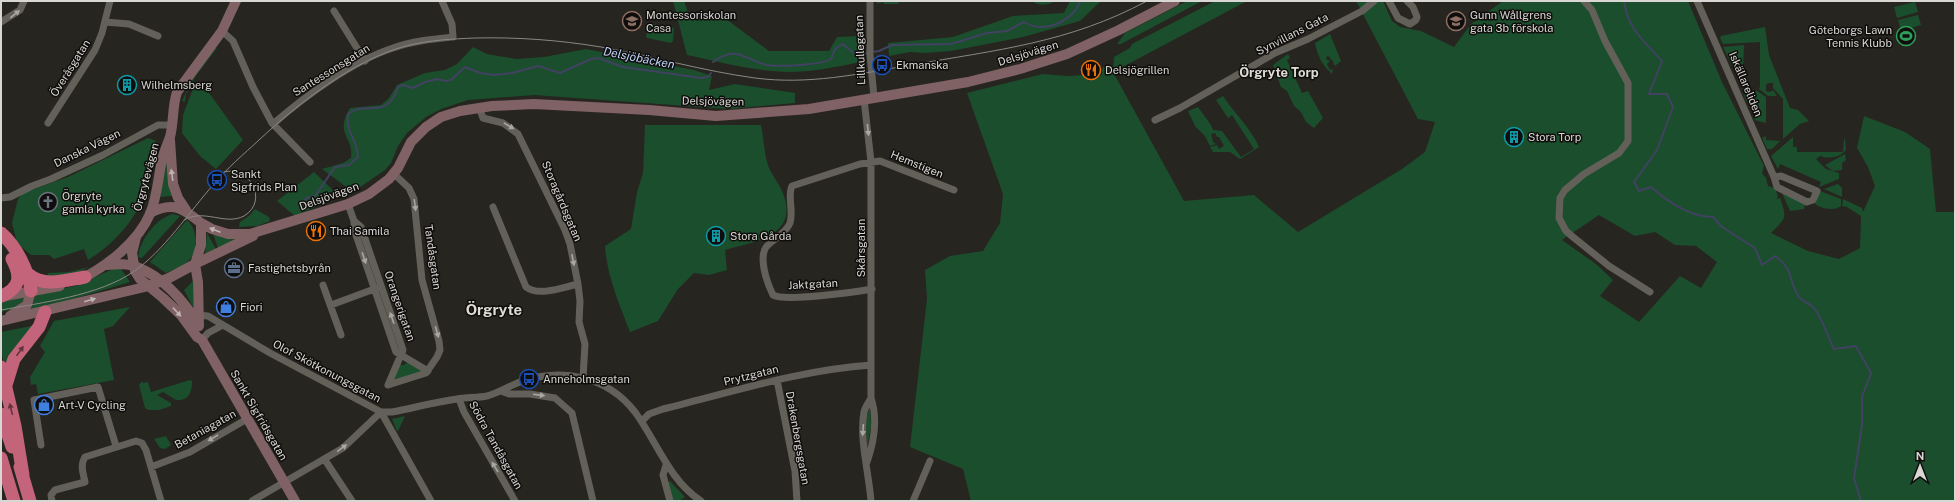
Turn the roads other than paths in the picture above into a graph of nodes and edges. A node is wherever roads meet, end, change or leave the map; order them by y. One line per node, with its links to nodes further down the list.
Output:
1 (24, 1): 13 (street, one-way to 1)
2 (110, 1): 14 (street, Överåsgatan)
3 (236, 1): 15 (street)
4 (442, 1): 17 (street, Santessonsgatan)
5 (870, 1): 18 (street, Lillkullegatan)
6 (1175, 1): 18 (street, Delsjövägen)
7 (1374, 1): 20 (street, Synvillans Gata)
8 (1389, 1): 9 (street)
9 (1407, 1)
10 (1584, 1): 55 (street)
11 (1697, 1): 28 (street, Iskällareliden)
12 (334, 11): 17 (street)
13 (1, 22)
14 (105, 22): 16 (street); 21 (street, Överåsgatan)
15 (222, 31): 22 (street); 23 (street)
16 (158, 36)
17 (365, 61): 23 (street, Santessonsgatan)
18 (869, 98): 19 (street, Delsjövägen); 26 (street, Skårsgatan, one-way to 26)
19 (479, 107): 27 (street, Delsjövägen); 49 (street, Storagårdsgatan, one-way to 49)
20 (1155, 120)
21 (48, 123)
22 (172, 124): 24 (street, Örgrytevägen); 30 (street, Danska Vägen)
23 (273, 124): 25 (street)
24 (170, 137): 33 (street, Örgrytevägen, one-way to 24); 34 (street, Örgrytevägen)
25 (310, 162)
26 (871, 162): 29 (street, Hemstigen); 53 (street, Skårsgatan); 53 (street, Jaktgatan)
27 (394, 174): 31 (street, Delsjövägen); 67 (street, Tandåsgatan, one-way to 67)
28 (1774, 177): 28 (street, Iskällareliden)
29 (954, 190)
30 (2, 198)
31 (348, 204): 36 (street, Delsjövägen); 52 (street, Orangerigatan)
32 (493, 207): 49 (street)
33 (186, 210): 34 (street); 35 (street)
34 (150, 213): 38 (street, Örgrytevägen)
35 (200, 223): 36 (street, Delsjövägen, one-way to 35); 42 (street)
36 (276, 227): 41 (street, Delsjövägen)
37 (1, 233): 40 (highway)
38 (137, 235): 43 (street, Örgrytevägen); 44 (street)
39 (1, 244): 40 (highway)
40 (13, 254): 45 (highway)
41 (211, 256): 42 (street, Delsjövägen); 48 (street, Sankt Sigfridsgatan)
42 (195, 264): 47 (street); 48 (street, Sankt Sigfridsgatan)
43 (106, 265): 44 (street); 46 (street, Örgrytevägen)
44 (133, 266): 47 (street); 51 (street)
45 (23, 275): 46 (highway); 54 (highway); 56 (highway)
46 (85, 277): 54 (street, Örgrytevägen)
47 (162, 282): 51 (street); 59 (street)
48 (198, 282): 59 (street, Sankt Sigfridsgatan)
49 (578, 284): 68 (street, Storagårdsgatan)
50 (323, 285): 57 (street)
51 (149, 286): 58 (street, one-way to 51); 63 (street, Sankt Sigfridsgatan, one-way to 63)
52 (378, 288): 57 (street); 64 (street, Orangerigatan)
53 (872, 290): 65 (street, Skårsgatan)
54 (31, 291): 56 (street, Örgrytevägen); 60 (street)
55 (1650, 292)
56 (2, 296)
57 (331, 305): 62 (street)
58 (45, 312): 60 (street); 70 (highway, one-way to 58)
59 (195, 315): 61 (street, Olof Skötkonungsgatan); 63 (street, Sankt Sigfridsgatan)
60 (1, 320)
61 (223, 325): 63 (street); 74 (street, Olof Skötkonungsgatan)
62 (341, 335)
63 (202, 340): 76 (street, Sankt Sigfridsgatan)
64 (401, 355): 67 (street); 67 (street)
65 (871, 365): 69 (street, Prytzgatan); 72 (street, Skårsgatan)
66 (1, 367): 70 (highway)
67 (428, 371)
68 (583, 378): 71 (street, Olof Skötkonungsgatan); 77 (street, Olof Skötkonungsgatan)
69 (776, 380): 77 (street, Prytzgatan); 102 (street, Drakenbergsgatan)
70 (6, 387): 86 (highway, one-way to 70)
71 (501, 391): 73 (street, Olof Skötkonungsgatan); 99 (street, one-way to 99)
72 (871, 398): 83 (street, Skårsgatan); 83 (street, Skårsgatan, one-way to 83)
73 (459, 399): 74 (street, Olof Skötkonungsgatan); 98 (street, Södra Tandåsgatan, one-way to 73)
74 (381, 412): 81 (street, one-way to 74); 97 (street)
75 (1, 414): 86 (highway)
76 (247, 418): 85 (street, Betaniagatan, one-way to 85); 87 (street, Sankt Sigfridsgatan)
77 (642, 421): 84 (street, Olof Skötkonungsgatan)
78 (41, 445): 79 (street)
79 (116, 446): 85 (street); 92 (street)
80 (1, 458): 90 (highway)
81 (325, 460): 87 (street); 96 (street)
82 (930, 461): 104 (street)
83 (867, 462): 103 (street, Skårsgatan)
84 (666, 465): 100 (street); 101 (street, Olof Skötkonungsgatan)
85 (151, 467): 93 (street)
86 (22, 475): 91 (highway)
87 (285, 483): 94 (street); 95 (street, Sankt Sigfridsgatan)
88 (1, 486): 89 (highway)
89 (6, 501)
90 (14, 501)
91 (30, 501)
92 (52, 501)
93 (161, 501)
94 (252, 501)
95 (295, 501)
96 (352, 501)
97 (431, 501)
98 (515, 501)
99 (593, 501)
100 (670, 501)
101 (701, 501)
102 (797, 501)
103 (871, 501)
104 (914, 501)

